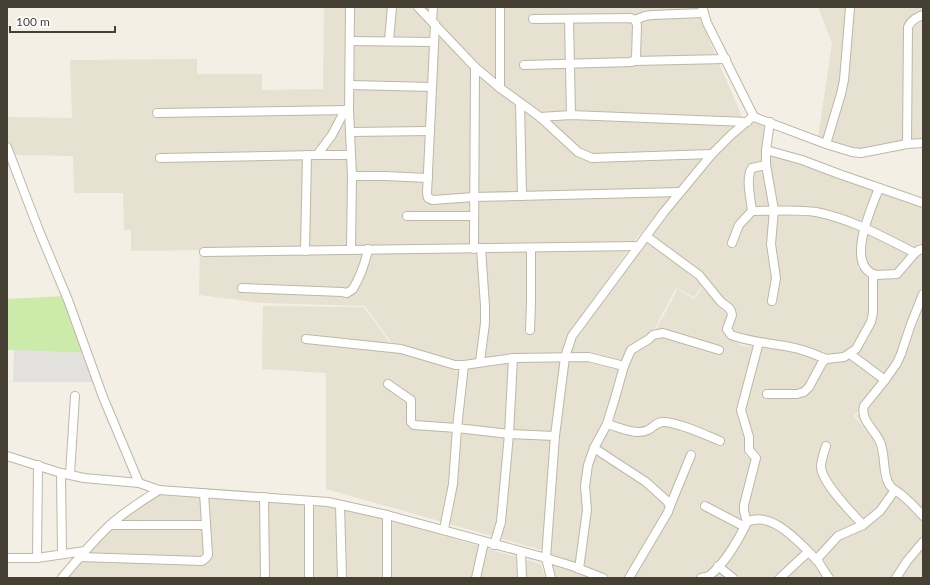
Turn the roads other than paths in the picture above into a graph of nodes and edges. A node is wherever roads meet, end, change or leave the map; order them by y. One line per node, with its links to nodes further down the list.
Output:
1 (350, 7): 13 (street)
2 (392, 7): 14 (street)
3 (418, 7): 12 (street)
4 (433, 7): 12 (street)
5 (500, 7): 23 (street)
6 (850, 8): 35 (street)
7 (703, 10): 11 (street); 16 (street)
8 (923, 16): 36 (street)
9 (569, 18): 10 (street); 11 (street); 18 (street)
10 (533, 19)
11 (635, 20): 17 (street)
12 (433, 22): 15 (street); 20 (street)
13 (350, 41): 14 (street); 21 (street)
14 (389, 41): 15 (street)
15 (433, 42): 22 (street)
16 (726, 59): 17 (street); 29 (street)
17 (634, 61): 18 (street)
18 (571, 64): 19 (street); 27 (street)
19 (524, 65)
20 (474, 67): 23 (street); 50 (street)
21 (350, 85): 22 (street); 25 (street)
22 (432, 87): 32 (street)
23 (500, 88): 24 (street)
24 (520, 103): 28 (street); 49 (street)
25 (347, 110): 26 (street); 33 (street); 40 (street)
26 (157, 113)
27 (572, 115): 28 (street); 30 (street)
28 (540, 116): 39 (street)
29 (754, 117): 30 (street); 31 (street)
30 (747, 122): 39 (street)
31 (770, 122): 35 (street); 38 (street)
32 (430, 131): 33 (street); 46 (street)
33 (350, 132): 41 (street)
34 (923, 143): 36 (street)
35 (826, 144): 36 (street)
36 (906, 144)
37 (7, 147): 98 (street)
38 (766, 150): 44 (street); 47 (street)
39 (712, 154): 48 (street)
40 (317, 155): 41 (street); 42 (street)
41 (351, 155): 45 (street)
42 (306, 156): 43 (street); 64 (street)
43 (160, 158)
44 (766, 165): 52 (street); 53 (street)
45 (352, 176): 46 (street); 62 (street)
46 (428, 178): 50 (street)
47 (879, 188): 51 (street); 56 (street)
48 (680, 192): 49 (street); 57 (street)
49 (522, 196): 50 (street)
50 (474, 197): 55 (street)
51 (923, 203)
52 (774, 210): 53 (street); 56 (street); 70 (street)
53 (752, 212): 58 (street)
54 (407, 216): 55 (street)
55 (474, 216): 60 (street)
56 (865, 227): 65 (street); 67 (street)
57 (646, 236): 59 (street); 73 (street)
58 (732, 243)
59 (639, 246): 61 (street); 76 (street)
60 (478, 248): 61 (street); 63 (street); 79 (street)
61 (531, 248): 71 (street)
62 (351, 249): 63 (street); 64 (street)
63 (368, 249): 68 (street)
64 (305, 251): 66 (street)
65 (919, 251): 67 (street)
66 (204, 252)
67 (873, 274): 75 (street)
68 (242, 288)
69 (923, 294): 82 (street)
70 (772, 302)
71 (530, 330)
72 (306, 339): 80 (street)
73 (760, 342): 78 (street); 109 (street)
74 (719, 350): 81 (street)
75 (850, 354): 78 (street); 82 (street)
76 (565, 357): 77 (street); 81 (street); 89 (street)
77 (514, 358): 79 (street); 88 (street)
78 (826, 359): 84 (street)
79 (480, 362): 80 (street)
80 (464, 365): 87 (street)
81 (624, 366): 86 (street)
82 (885, 380): 100 (street)
83 (388, 384): 87 (street)
84 (767, 394)
85 (75, 396): 97 (street)
86 (607, 424): 90 (street); 92 (street)
87 (457, 428): 88 (street); 113 (street)
88 (509, 434): 89 (street); 116 (street)
89 (555, 436): 124 (street)
90 (720, 441)
91 (826, 446): 112 (street)
92 (594, 448): 105 (street); 127 (street)
93 (691, 455): 105 (street)
94 (7, 456): 95 (street)
95 (38, 465): 96 (street); 123 (street)
96 (61, 472): 97 (street); 120 (street)
97 (70, 474): 98 (street)
98 (139, 483): 99 (street)
99 (159, 490): 101 (street); 110 (street)
100 (895, 490): 108 (street); 112 (street)
101 (204, 493): 102 (street); 111 (street)
102 (264, 497): 103 (street); 129 (street)
103 (309, 500): 104 (street); 130 (street)
104 (340, 505): 107 (street); 131 (street)
105 (670, 506): 137 (street)
106 (705, 506): 109 (street)
107 (387, 514): 113 (street); 132 (street)
108 (923, 516)
109 (746, 524): 119 (street); 126 (street)
110 (110, 525): 111 (street); 117 (street)
111 (206, 525): 121 (street)
112 (863, 525): 125 (street)
113 (444, 529): 114 (street)
114 (484, 542): 116 (street); 133 (street)
115 (923, 542): 142 (street)
116 (494, 545): 118 (street)
117 (85, 550): 120 (street); 121 (street)
118 (521, 552): 124 (street); 134 (street)
119 (808, 552): 125 (street); 140 (street)
120 (62, 554): 123 (street)
121 (80, 557): 128 (street)
122 (7, 558): 123 (street)
123 (37, 558)
124 (546, 558): 127 (street); 135 (street)
125 (816, 560): 141 (street)
126 (718, 566): 138 (street); 139 (street)
127 (579, 569): 136 (street)
128 (62, 578)
129 (265, 578)
130 (309, 578)
131 (342, 578)
132 (387, 578)
133 (476, 578)
134 (522, 578)
135 (551, 578)
136 (603, 578)
137 (629, 578)
138 (701, 578)
139 (733, 578)
140 (780, 578)
141 (829, 578)
142 (896, 578)

